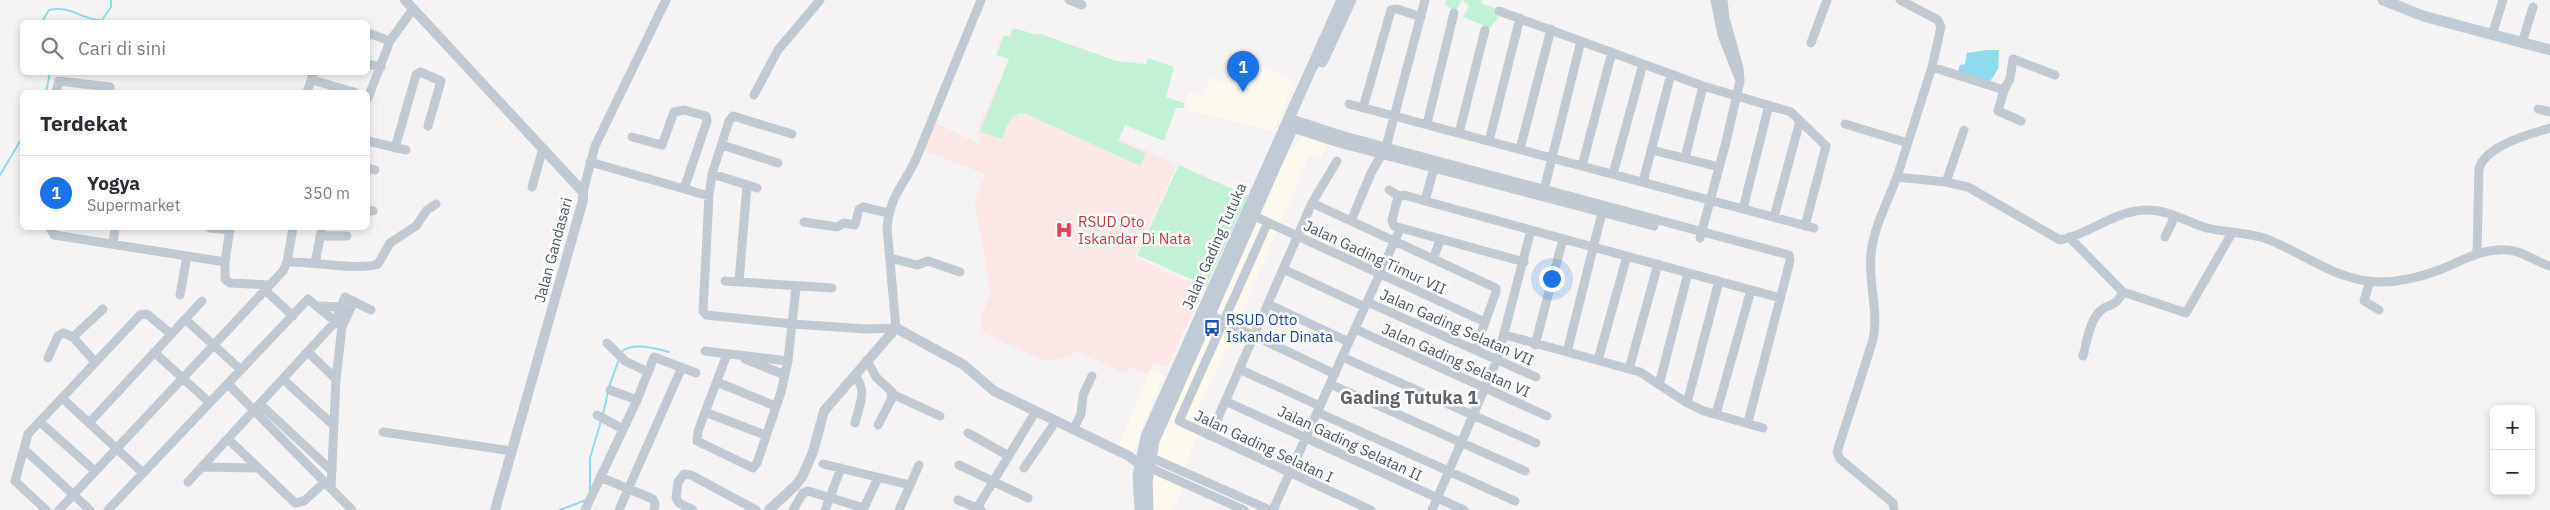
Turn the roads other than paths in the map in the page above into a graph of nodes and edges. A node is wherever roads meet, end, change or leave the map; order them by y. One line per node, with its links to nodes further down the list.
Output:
1 (405, 0): 17 (street, Jalan Gandasari)
2 (666, 0): 79 (street)
3 (820, 0): 47 (street)
4 (981, 0): 104 (street)
5 (1069, 0): 15 (street)
6 (1342, 0): 57 (main road, Jalan Gading Tutuka)
7 (1351, 0): 57 (main road, Jalan Gading Tutuka)
8 (1425, 0): 20 (street)
9 (1715, 0): 39 (street)
10 (1724, 0): 39 (street)
11 (1827, 0): 29 (street)
12 (1900, 0): 35 (street)
13 (2383, 0): 25 (main road)
14 (2503, 0): 25 (street)
15 (1082, 5)
16 (2533, 7): 28 (street)
17 (413, 9): 26 (street); 71 (street, Jalan Gandasari)
18 (1499, 11): 21 (street)
19 (1454, 13): 58 (street)
20 (1421, 17): 51 (street); 54 (street)
21 (1520, 18): 22 (street); 66 (street)
22 (1551, 29): 27 (street); 72 (street)
23 (1485, 30): 63 (street)
24 (370, 34): 26 (street)
25 (2492, 36): 28 (main road)
26 (390, 41): 34 (street)
27 (1581, 41): 31 (street); 76 (street)
28 (2522, 43): 30 (main road)
29 (1811, 44)
30 (2550, 50)
31 (1612, 52): 33 (street); 81 (street)
32 (370, 64): 34 (street)
33 (1643, 64): 36 (street); 85 (street)
34 (381, 67): 46 (street)
35 (1932, 67): 45 (street); 68 (street)
36 (1671, 74): 40 (street); 75 (street)
37 (2054, 75): 45 (street)
38 (313, 76): 43 (street); 44 (street)
39 (1740, 81): 48 (street)
40 (1703, 86): 48 (street); 77 (street)
41 (110, 87): 42 (street)
42 (57, 90)
43 (308, 90)
44 (349, 90)
45 (2004, 90): 56 (street)
46 (370, 92)
47 (754, 94)
48 (1737, 97): 50 (street); 82 (street)
49 (1349, 104): 51 (street)
50 (1770, 105): 55 (street); 102 (street)
51 (1363, 108): 54 (street)
52 (2538, 109): 53 (street)
53 (2550, 112)
54 (1394, 116): 58 (street); 74 (street)
55 (1800, 121): 107 (street); 107 (street)
56 (2021, 121)
57 (1291, 123): 74 (street); 105 (main road, Jalan Gading Tutuka); 165 (main road, Jalan Gading Tutuka)
58 (1427, 124): 63 (street)
59 (1845, 124): 68 (street)
60 (428, 126): 70 (street)
61 (2550, 128): 129 (street)
62 (1964, 130): 88 (street)
63 (1459, 133): 66 (street)
64 (792, 134): 69 (street)
65 (632, 137): 92 (street)
66 (1489, 141): 72 (street)
67 (370, 142): 70 (street)
68 (1908, 143): 86 (street)
69 (722, 144): 80 (street); 84 (street)
70 (395, 148): 73 (street)
71 (543, 148): 90 (street); 94 (street, Jalan Gandasari)
72 (1520, 149): 76 (street)
73 (406, 150)
74 (1384, 150): 83 (street); 95 (street); 108 (street)
75 (1652, 150): 77 (street); 87 (street)
76 (1552, 158): 81 (street); 95 (street)
77 (1684, 158): 82 (street)
78 (1337, 161): 100 (street)
79 (590, 162): 92 (street); 94 (street)
80 (778, 163)
81 (1582, 166): 85 (street)
82 (1719, 167): 99 (street)
83 (1434, 168): 95 (street); 98 (street)
84 (712, 174): 89 (street); 96 (street)
85 (1613, 174): 87 (street)
86 (1897, 177): 88 (street); 306 (street)
87 (1643, 182): 99 (street)
88 (1946, 182): 122 (street)
89 (747, 185): 91 (street); 147 (street)
90 (532, 187)
91 (757, 188)
92 (684, 189): 96 (street)
93 (1389, 190): 97 (street)
94 (583, 192): 251 (street, Jalan Gandasari)
95 (1543, 193): 103 (street)
96 (709, 196): 169 (street)
97 (1399, 196): 98 (street); 115 (street)
98 (1425, 200): 116 (street)
99 (1710, 200): 102 (street); 119 (street)
100 (1312, 203): 108 (street); 121 (street)
101 (436, 204): 137 (street)
102 (1743, 209): 107 (street)
103 (1603, 210): 119 (street); 128 (street)
104 (888, 213): 109 (street); 132 (street)
105 (1254, 216): 110 (street, Jalan Gading Timur VII); 165 (main road, Jalan Gading Tutuka)
106 (2175, 216): 118 (street); 122 (street); 123 (street)
107 (1774, 217)
108 (1351, 221): 126 (street)
109 (804, 222)
110 (1268, 222): 121 (street, Jalan Gading Timur VII); 167 (street, Jalan Gading Selatan I)
111 (51, 230): 127 (street)
112 (115, 230): 127 (street)
113 (230, 230): 134 (street)
114 (293, 230): 135 (street)
115 (1400, 230): 125 (street); 126 (street)
116 (1532, 230): 124 (street); 136 (street)
117 (321, 232): 120 (street); 137 (street)
118 (2232, 233): 146 (street); 152 (street)
119 (1700, 235): 154 (street)
120 (347, 236)
121 (1298, 236): 140 (street); 143 (street, Jalan Gading Timur VII)
122 (2069, 237): 152 (street)
123 (2165, 237)
124 (1563, 238): 128 (street); 180 (street)
125 (1440, 240): 133 (street); 136 (street)
126 (1394, 241): 133 (street); 143 (street)
127 (113, 244): 130 (street)
128 (1593, 247): 131 (street); 185 (street)
129 (2478, 253): 139 (street); 146 (street)
130 (187, 256): 134 (street); 153 (street)
131 (1627, 256): 138 (street); 192 (street)
132 (890, 258): 141 (street); 171 (street)
133 (1433, 259): 168 (street)
134 (225, 262): 148 (street)
135 (286, 262): 137 (street); 148 (street)
136 (1524, 262): 175 (street)
137 (315, 263)
138 (1658, 264): 142 (street); 197 (street)
139 (2550, 266)
140 (1283, 269): 157 (street); 158 (street, Jalan Gading Selatan VII)
141 (960, 272)
142 (1688, 273): 145 (street); 212 (street)
143 (1380, 274): 158 (street); 168 (street, Jalan Gading Timur VII)
144 (725, 281): 147 (street)
145 (1719, 281): 151 (street); 220 (street)
146 (2370, 281): 163 (street)
147 (739, 282): 149 (street)
148 (267, 287): 164 (street); 179 (street)
149 (796, 287): 150 (street); 169 (street)
150 (832, 288)
151 (1751, 290): 154 (street); 226 (street)
152 (2124, 292): 187 (street)
153 (180, 295)
154 (1780, 298): 233 (street)
155 (202, 301): 166 (street)
156 (354, 301): 160 (street); 162 (street); 170 (street)
157 (1268, 304): 174 (street); 177 (street)
158 (1366, 304): 172 (street); 181 (street, Jalan Gading Selatan VII)
159 (317, 306): 160 (street); 164 (street); 170 (street)
160 (342, 308): 170 (street)
161 (103, 310): 176 (street)
162 (371, 310)
163 (2379, 310)
164 (293, 316): 198 (street)
165 (1206, 316): 167 (street); 253 (main road, Jalan Gading Tutuka)
166 (185, 318): 173 (street); 179 (street)
167 (1223, 321): 174 (street); 244 (street, Jalan Gading Selatan I)
168 (1485, 322): 181 (street)
169 (793, 324): 171 (street); 193 (street)
170 (338, 325): 184 (street); 208 (street)
171 (896, 328): 190 (street); 224 (street)
172 (1355, 329): 177 (street); 213 (street, Jalan Gading Selatan VI)
173 (171, 334): 183 (street); 194 (street)
174 (1254, 335): 196 (street); 201 (street)
175 (1505, 335): 180 (street); 191 (street)
176 (73, 336): 189 (street); 194 (street)
177 (1349, 342): 188 (street)
178 (607, 343): 199 (street)
179 (214, 345): 198 (street); 206 (street)
180 (1535, 345): 185 (street)
181 (1475, 350): 191 (street, Jalan Gading Selatan VII)
182 (704, 351): 186 (street)
183 (154, 352): 206 (street); 234 (street)
184 (308, 352): 207 (street); 208 (street)
185 (1567, 352): 192 (street)
186 (730, 354): 193 (street); 202 (street); 209 (street)
187 (2083, 356)
188 (1342, 357): 201 (street); 228 (street)
189 (48, 358)
190 (867, 360): 203 (street); 215 (street)
191 (1497, 360): 205 (street, Jalan Gading Selatan VII); 213 (street)
192 (1598, 360): 197 (street)
193 (788, 361): 202 (street)
194 (95, 362): 216 (street)
195 (682, 367): 199 (street); 200 (street); 274 (street)
196 (1239, 368): 218 (street); 223 (street)
197 (1629, 369): 212 (street)
198 (241, 370): 210 (street)
199 (648, 372): 217 (street)
200 (696, 372)
201 (1335, 374): 211 (street)
202 (785, 375): 221 (street)
203 (855, 376): 235 (street); 295 (street)
204 (1092, 376): 240 (street)
205 (1536, 377)
206 (182, 378): 219 (street); 249 (street)
207 (283, 379): 222 (street); 237 (street)
208 (336, 379): 237 (street)
209 (717, 382): 221 (street); 225 (street)
210 (228, 384): 219 (street); 222 (street)
211 (1330, 384): 223 (street); 247 (street)
212 (1658, 385): 220 (street)
213 (1486, 388): 228 (street); 229 (street, Jalan Gading Selatan VI)
214 (610, 390): 217 (street)
215 (892, 394): 227 (street); 236 (street)
216 (62, 398): 232 (street); 234 (street)
217 (637, 400): 239 (street)
218 (1225, 401): 244 (street); 245 (street, Jalan Gading Selatan II)
219 (210, 403): 265 (street)
220 (1687, 403): 226 (street)
221 (775, 406): 243 (street)
222 (257, 407): 246 (street); 262 (street); 272 (street)
223 (1319, 409): 245 (street); 264 (street)
224 (1036, 411): 231 (street); 252 (street)
225 (705, 412): 243 (street); 243 (street)
226 (1716, 414): 233 (street)
227 (940, 416)
228 (1474, 416): 247 (street); 248 (street)
229 (1547, 416)
230 (600, 417): 239 (street)
231 (1056, 421): 240 (street); 260 (street)
232 (40, 422): 250 (street); 261 (street)
233 (1748, 422): 238 (street)
234 (88, 423): 249 (street)
235 (855, 423)
236 (878, 425)
237 (334, 426): 262 (street)
238 (1763, 428)
239 (622, 429): 267 (street)
240 (1073, 430): 253 (street)
241 (384, 432): 251 (street)
242 (968, 432): 252 (street)
243 (765, 435)
244 (1210, 436): 266 (street, Jalan Gading Selatan I)
245 (1306, 438): 266 (street); 279 (street, Jalan Gading Selatan II)
246 (228, 439): 257 (street); 258 (street)
247 (1462, 443): 263 (street); 264 (street)
248 (1536, 443)
249 (116, 449): 261 (street); 265 (street)
250 (25, 450): 275 (street); 284 (street)
251 (512, 451): 289 (street, Jalan Gandasari)
252 (1009, 456): 270 (street)
253 (1142, 460): 273 (street); 277 (street); 299 (main road, Jalan Gading Tutuka); 300 (main road, Jalan Gading Tutuka)
254 (822, 464): 259 (street)
255 (919, 464): 271 (street)
256 (959, 465): 270 (street)
257 (202, 467): 258 (street); 269 (street)
258 (258, 468): 272 (street)
259 (841, 468): 268 (street); 276 (street)
260 (1024, 468)
261 (95, 471): 275 (street)
262 (332, 471): 272 (street)
263 (1525, 471)
264 (1449, 472): 279 (street); 281 (street)
265 (143, 473): 287 (street)
266 (1289, 473): 302 (street); 303 (street, Jalan Gading Selatan I)
267 (600, 477): 274 (street); 290 (street)
268 (878, 478): 271 (street); 282 (street)
269 (188, 482)
270 (994, 482): 278 (street); 283 (street)
271 (910, 484): 298 (street)
272 (328, 485): 288 (street)
273 (1219, 487): 277 (street); 302 (street)
274 (629, 488): 291 (street); 292 (street)
275 (73, 494): 285 (street); 286 (street)
276 (831, 496): 282 (street); 296 (street); 297 (street)
277 (1214, 497): 301 (street)
278 (1028, 498)
279 (1437, 498): 304 (street); 305 (street, Jalan Gading Selatan II)
280 (958, 500): 283 (street)
281 (1515, 501)
282 (864, 509)
283 (979, 509)
284 (46, 510)
285 (59, 510)
286 (90, 510)
287 (108, 510)
288 (352, 510)
289 (495, 510)
290 (585, 510)
291 (619, 510)
292 (654, 510)
293 (692, 510): 294 (street)
294 (756, 510)
295 (769, 510)
296 (793, 510)
297 (825, 510)
298 (899, 510)
299 (1140, 510)
300 (1148, 510)
301 (1244, 510)
302 (1272, 510)
303 (1371, 510)
304 (1432, 510)
305 (1464, 510)
306 (1894, 510)

